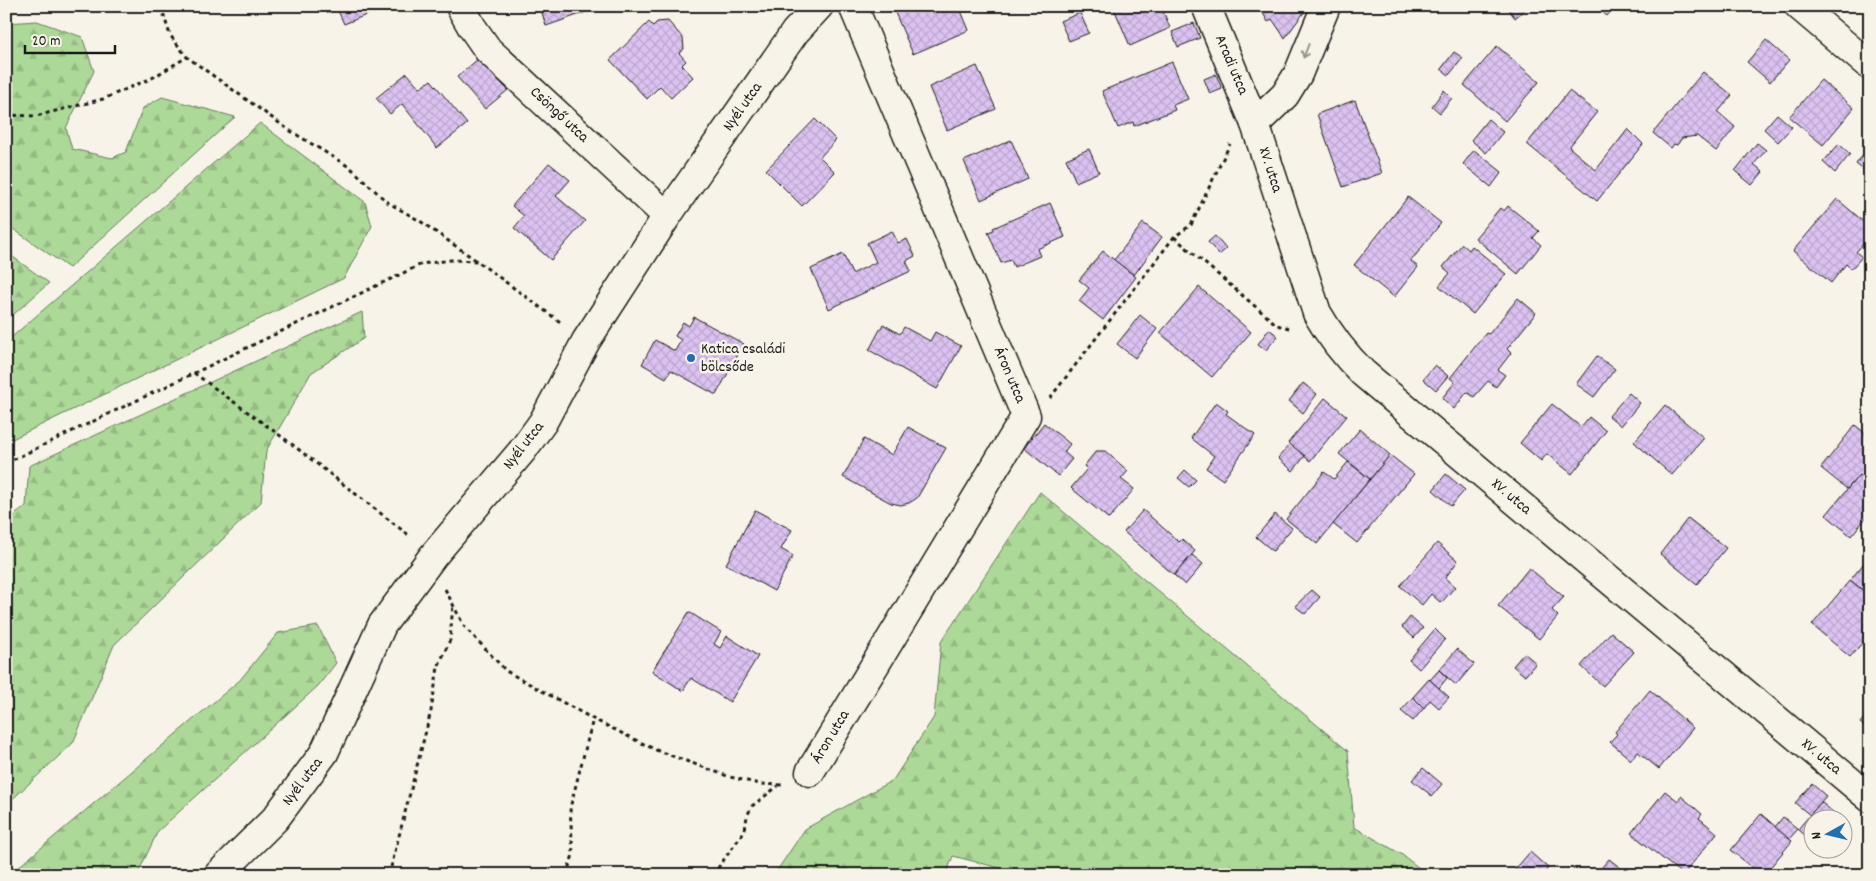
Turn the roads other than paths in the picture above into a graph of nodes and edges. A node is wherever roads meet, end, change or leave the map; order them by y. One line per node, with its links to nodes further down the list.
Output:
1 (460, 6): 9 (street, Csöngő utca)
2 (819, 6): 9 (street, Nyél utca)
3 (853, 6): 10 (street, Áron utca)
4 (1206, 6): 8 (street, Aradi utca)
5 (1326, 6): 8 (street, one-way to 8)
6 (1799, 6): 7 (street)
7 (1870, 66)
8 (1255, 124): 11 (street, XV. utca)
9 (667, 216): 12 (street, Nyél utca)
10 (810, 772)
11 (1870, 798)
12 (218, 875)

